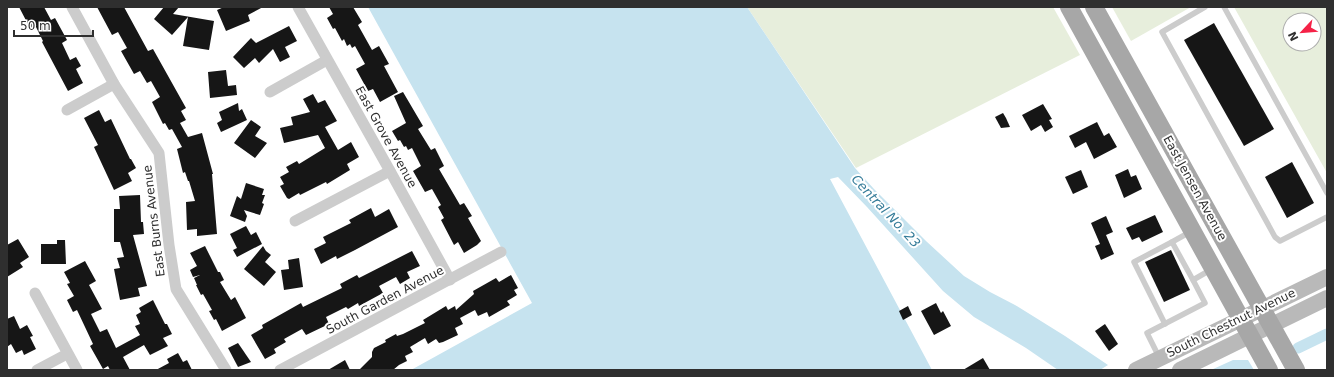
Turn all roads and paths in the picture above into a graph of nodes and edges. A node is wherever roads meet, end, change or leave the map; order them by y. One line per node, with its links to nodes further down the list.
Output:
1 (72, 7): 8 (street, East Burns Avenue)
2 (298, 7): 7 (street, East Grove Avenue)
3 (1069, 7): 15 (main road, East Jensen Avenue)
4 (1094, 7): 24 (main road, East Jensen Avenue)
5 (1205, 7): 13 (lane)
6 (1224, 7): 12 (lane)
7 (328, 60): 9 (street); 11 (street, East Grove Avenue)
8 (114, 84): 10 (street); 33 (street, East Burns Avenue)
9 (270, 92)
10 (67, 110)
11 (390, 171): 14 (street); 20 (street, East Grove Avenue)
12 (1327, 193)
13 (1327, 217)
14 (295, 222)
15 (1193, 230): 16 (lane); 18 (main road, East Jensen Avenue)
16 (1172, 242): 21 (lane); 26 (lane)
17 (502, 252): 20 (street, South Garden Avenue)
18 (1214, 268): 21 (lane); 25 (main road, East Jensen Avenue)
19 (1327, 277): 24 (main road, South Chestnut Avenue)
20 (450, 280): 34 (street, South Garden Avenue)
21 (1193, 280): 26 (lane)
22 (35, 293): 29 (street)
23 (1327, 298): 27 (main road, South Chestnut Avenue)
24 (1262, 308): 25 (main road, South Chestnut Avenue); 27 (main road, East Jensen Avenue)
25 (1241, 318): 28 (main road, East Jensen Avenue); 30 (main road, South Chestnut Avenue)
26 (1165, 324): 30 (lane)
27 (1271, 325): 28 (main road, South Chestnut Avenue); 38 (main road, East Jensen Avenue)
28 (1250, 335): 36 (main road, South Chestnut Avenue); 37 (main road, East Jensen Avenue)
29 (68, 354): 31 (street); 32 (street)
30 (1159, 358): 35 (main road, South Chestnut Avenue)
31 (37, 370)
32 (77, 370)
33 (226, 370)
34 (280, 370)
35 (1136, 370)
36 (1180, 370)
37 (1269, 370)
38 (1296, 370)

